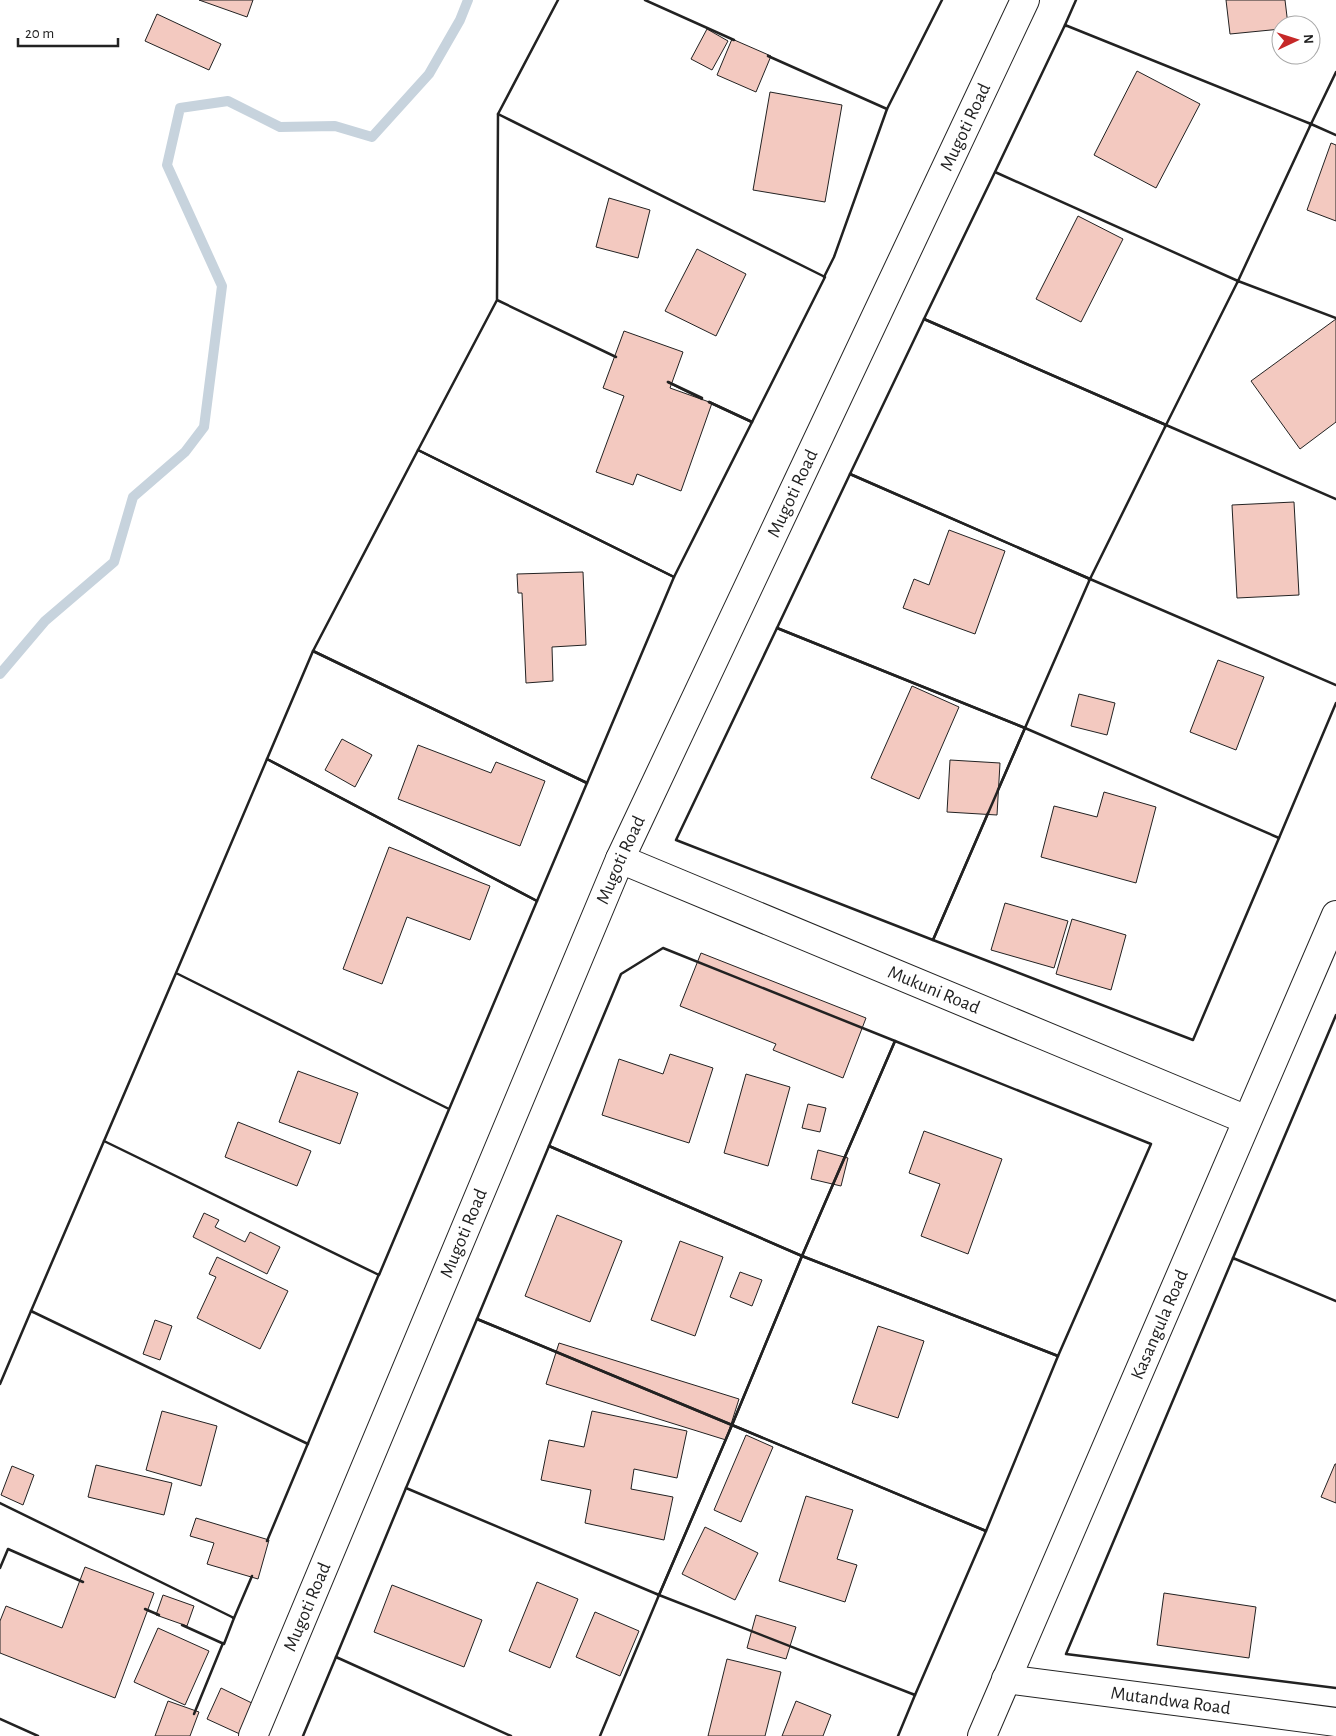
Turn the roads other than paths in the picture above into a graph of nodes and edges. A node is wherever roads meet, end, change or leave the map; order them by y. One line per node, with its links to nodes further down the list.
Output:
1 (1025, 0): 2 (street, Mugoti Road)
2 (620, 859): 4 (street, Mukuni Road); 7 (street, Mugoti Road)
3 (1336, 915): 4 (street, Kasangula Road)
4 (1247, 1120): 5 (street, Kasangula Road)
5 (1006, 1679): 6 (street, Mutandwa Road); 8 (street, Kasangula Road)
6 (1336, 1722)
7 (253, 1736)
8 (982, 1736)

